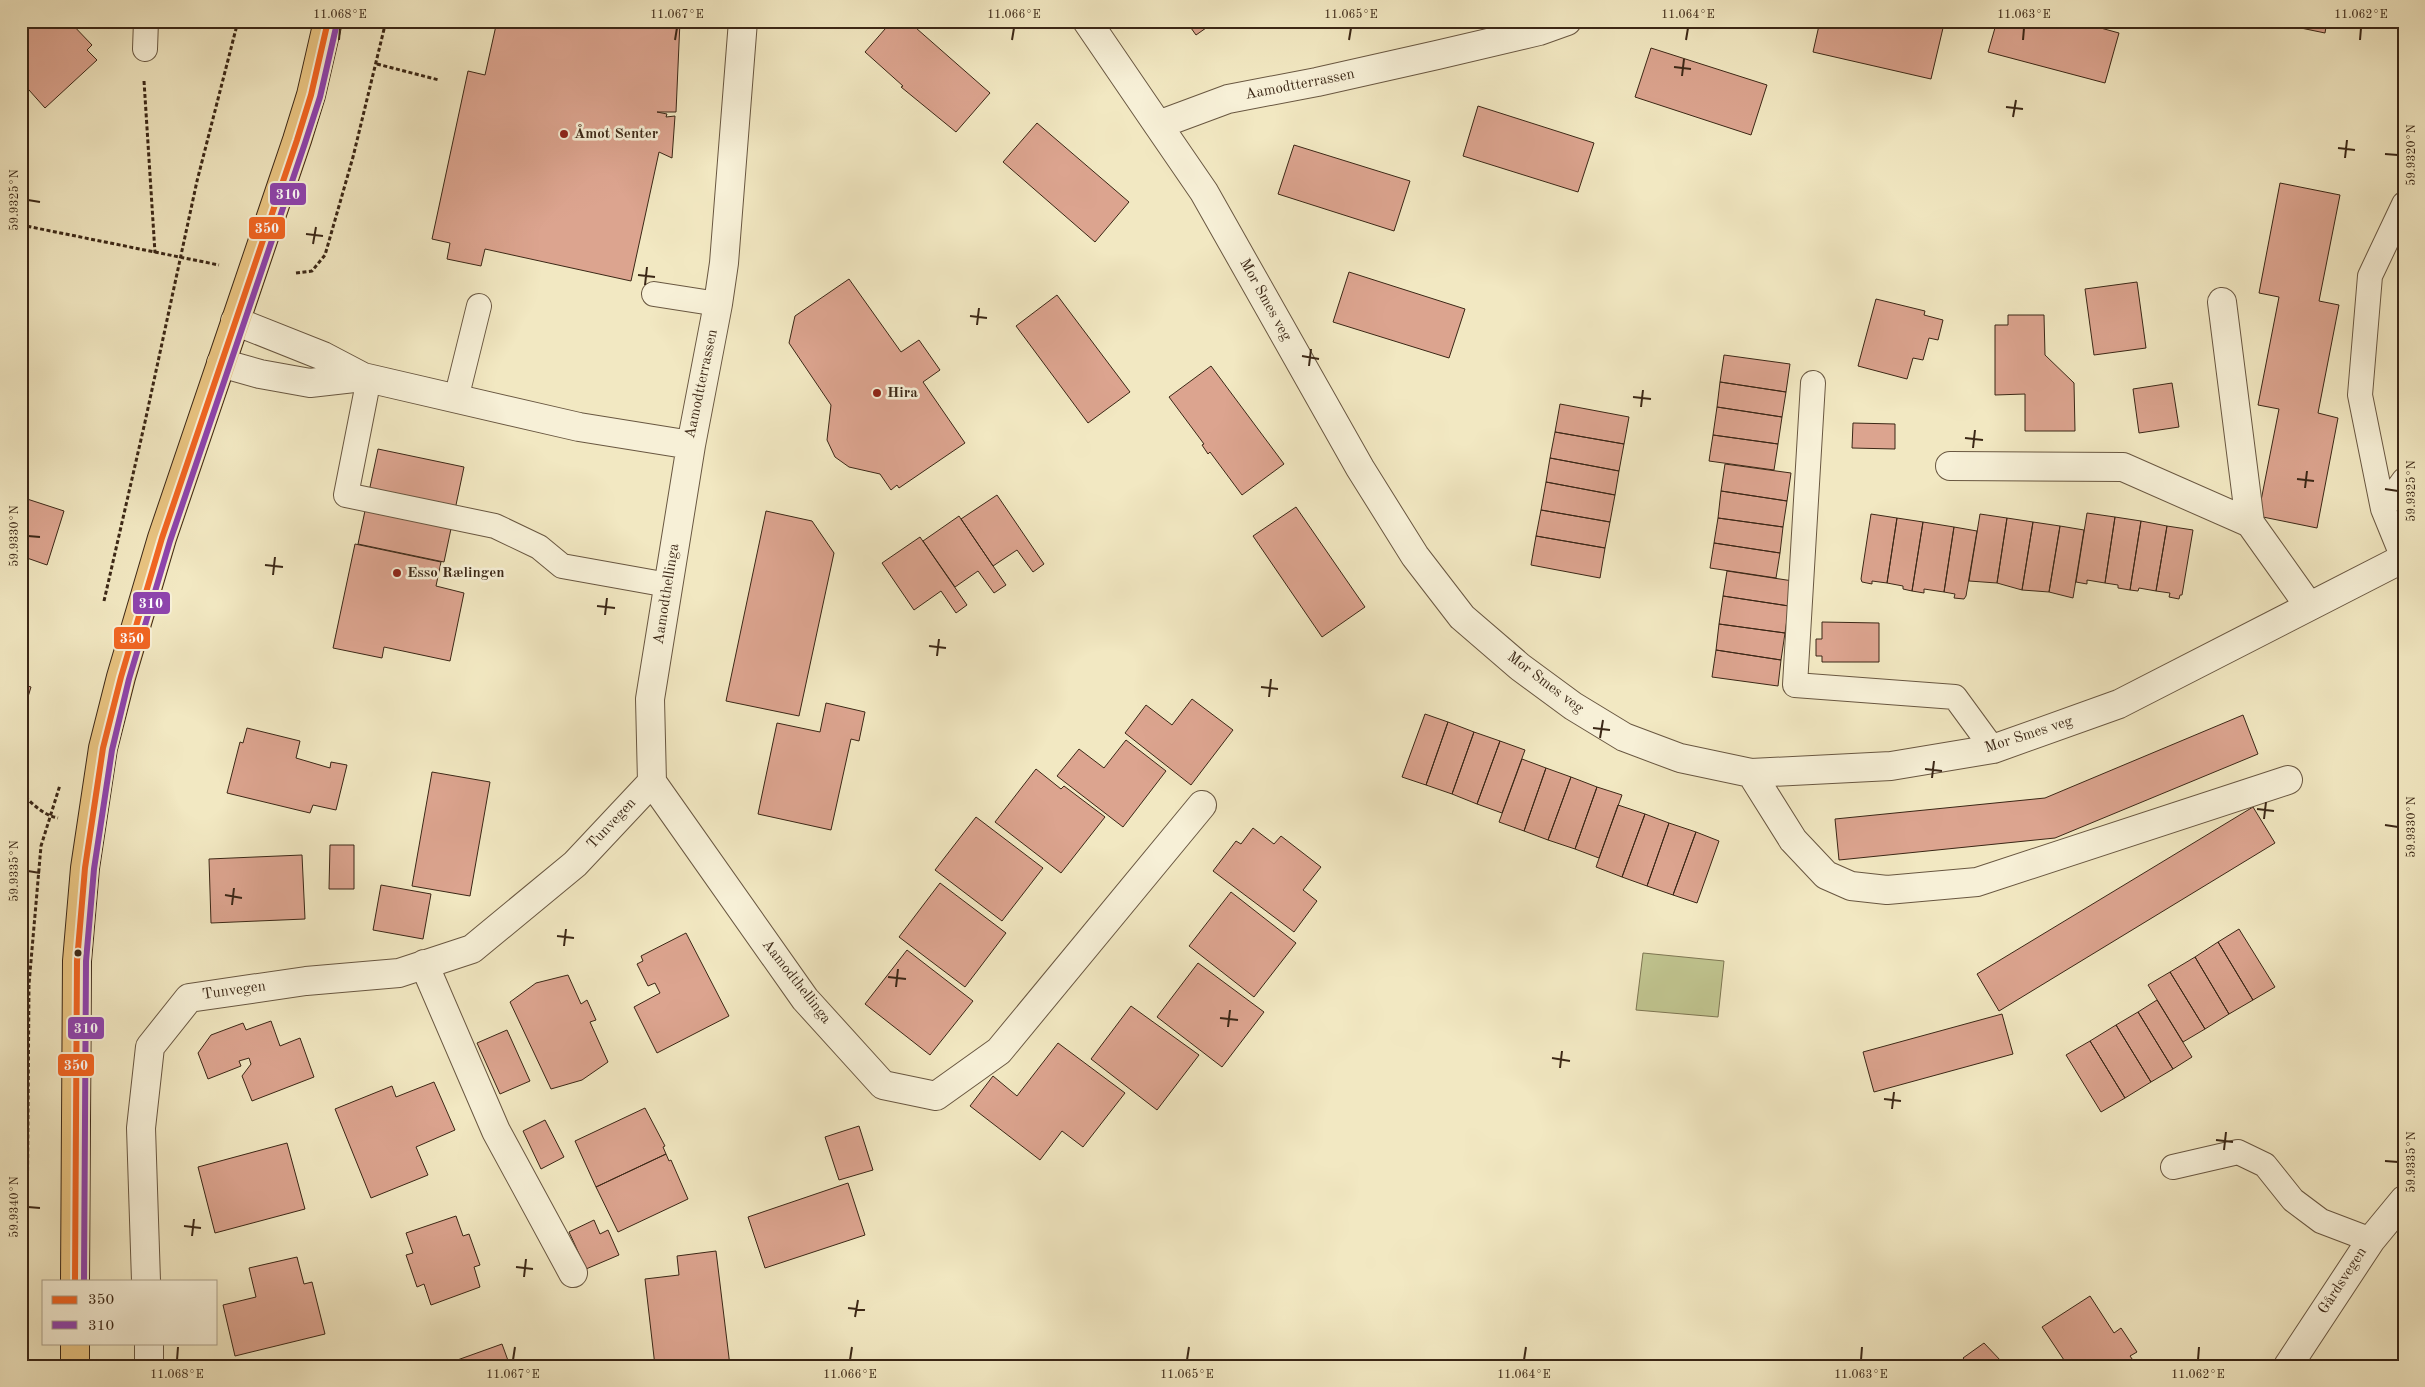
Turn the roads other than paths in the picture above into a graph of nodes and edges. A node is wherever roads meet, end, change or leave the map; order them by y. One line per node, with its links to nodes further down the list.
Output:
1 (146, 21): 6 (lane)
2 (328, 21): 13 (main road)
3 (744, 21): 11 (street, Aamodtterrassen)
4 (1087, 21): 7 (street)
5 (1567, 21): 7 (street, Aamodtterrassen)
6 (145, 49)
7 (1158, 125): 27 (street, Mor Smes veg)
8 (2404, 204): 21 (lane)
9 (654, 294): 11 (lane)
10 (2222, 302): 22 (street)
11 (718, 304): 18 (street, Aamodtterrassen)
12 (479, 306): 17 (lane)
13 (235, 322): 14 (main road); 15 (street, Aamodtterrassen)
14 (221, 363): 15 (street, Aamodtterrassen); 36 (main road)
15 (366, 378): 17 (street, Aamodtterrassen); 24 (lane)
16 (1813, 383): 26 (lane)
17 (456, 399): 18 (street, Aamodtterrassen)
18 (691, 445): 24 (street, Aamodthellinga)
19 (1950, 466): 22 (street)
20 (2404, 480): 21 (lane)
21 (2383, 509): 23 (lane)
22 (2250, 523): 25 (street)
23 (2404, 558): 25 (street, Mor Smes veg)
24 (668, 585): 29 (street, Aamodthellinga)
25 (2309, 606): 26 (street, Mor Smes veg)
26 (1993, 749): 27 (street, Mor Smes veg)
27 (1751, 773): 28 (street)
28 (2288, 780)
29 (652, 782): 30 (street, Aamodthellinga); 31 (street, Tunvegen)
30 (1202, 805)
31 (424, 964): 35 (street); 37 (street, Tunvegen)
32 (2173, 1167): 34 (lane)
33 (2404, 1200): 34 (street, Gårdsvegen)
34 (2371, 1240): 42 (street, Gårdsvegen)
35 (572, 1273)
36 (75, 1280)
37 (146, 1280)
38 (75, 1344): 40 (main road)
39 (148, 1344): 41 (street)
40 (75, 1366)
41 (149, 1366)
42 (2288, 1366)

